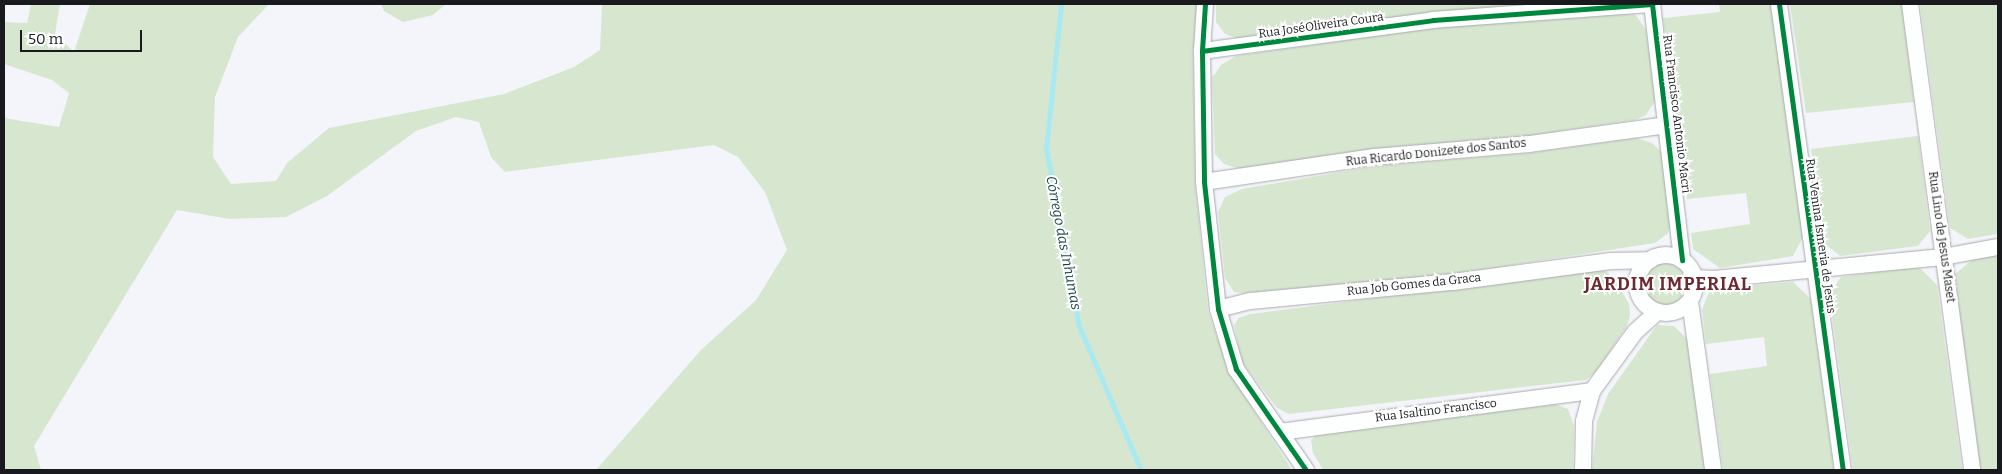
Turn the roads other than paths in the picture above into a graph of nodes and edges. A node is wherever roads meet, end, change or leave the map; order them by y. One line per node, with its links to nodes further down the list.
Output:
1 (1205, 4): 5 (street)
2 (1652, 4): 5 (street, Rua JoséOliveira Coura); 6 (street, Rua Francisco Antonio Macri)
3 (1779, 4): 12 (street, Rua Venina Ismeria de Jesus)
4 (1910, 4): 9 (street, Rua Lino de Jesus Maset)
5 (1202, 51): 7 (street)
6 (1667, 125): 7 (street, Rua Ricardo Donizete dos Santos); 10 (street, Rua Francisco Antonio Macri)
7 (1204, 182): 14 (street)
8 (1998, 247): 9 (street)
9 (1944, 256): 12 (street); 22 (street, Rua Lino de Jesus Maset)
10 (1677, 258): 11 (street); 13 (street)
11 (1645, 266): 14 (street, Rua Job Gomes da Graca); 15 (street)
12 (1815, 269): 13 (street); 21 (street, Rua Venina Ismeria de Jesus)
13 (1690, 293): 15 (street); 20 (street)
14 (1218, 309): 17 (street)
15 (1652, 309): 16 (street)
16 (1592, 391): 17 (street, Rua Isaltino Francisco); 19 (street)
17 (1280, 432): 18 (street)
18 (1306, 470)
19 (1583, 470)
20 (1713, 470)
21 (1843, 470)
22 (1972, 470)

